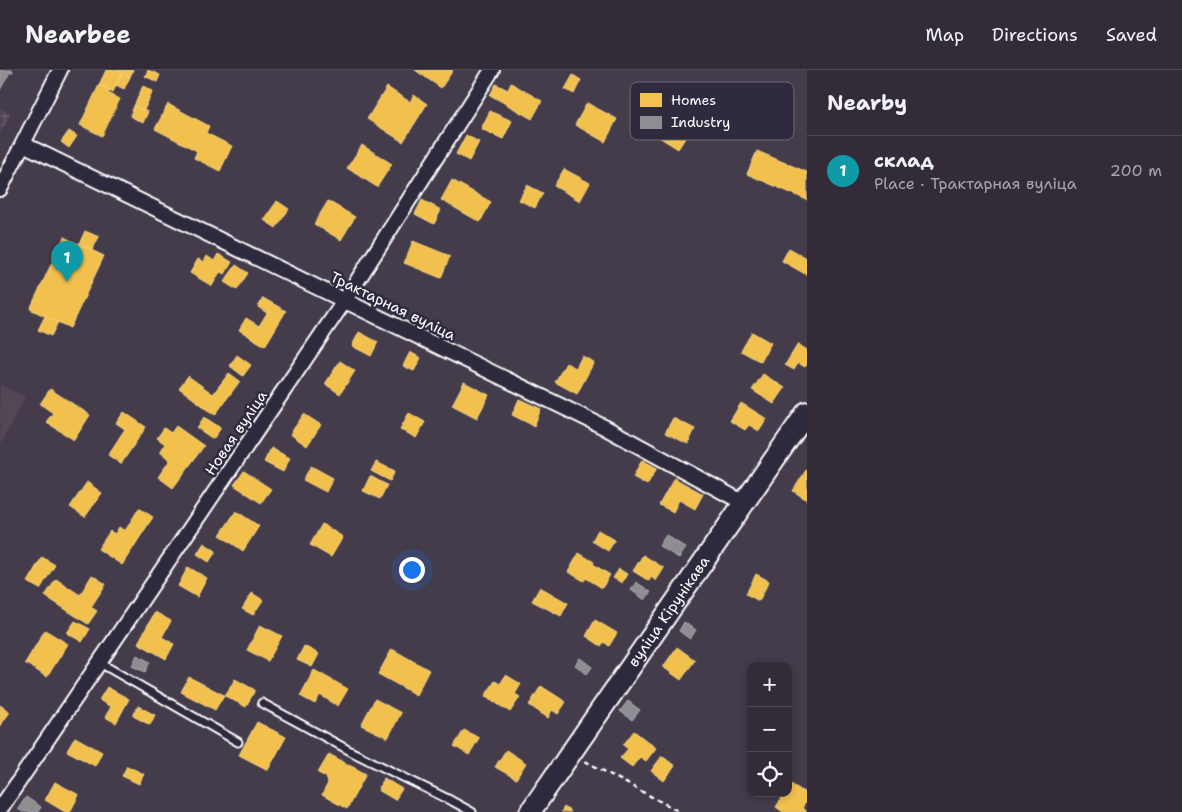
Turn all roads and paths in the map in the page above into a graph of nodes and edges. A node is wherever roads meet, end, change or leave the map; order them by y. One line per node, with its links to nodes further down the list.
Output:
1 (60, 70): 3 (street)
2 (492, 70): 5 (street, Новая вуліца)
3 (23, 144): 4 (street); 5 (street, Трактарная вуліца)
4 (0, 189)
5 (345, 300): 7 (street, Трактарная вуліца); 8 (street, Новая вуліца)
6 (807, 412): 7 (street, вуліца Кірунікава)
7 (744, 503): 11 (street, вуліца Кірунікава)
8 (100, 663): 10 (lane); 12 (street, Новая вуліца)
9 (262, 703): 13 (lane)
10 (238, 742)
11 (570, 753): 14 (street, вуліца Кірунікава); 15 (path)
12 (0, 809)
13 (472, 812)
14 (530, 812)
15 (680, 812)

